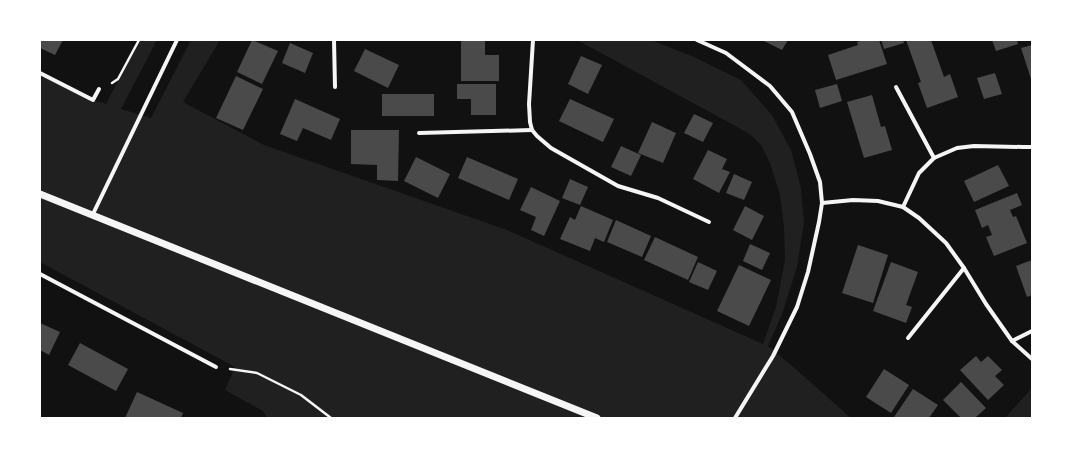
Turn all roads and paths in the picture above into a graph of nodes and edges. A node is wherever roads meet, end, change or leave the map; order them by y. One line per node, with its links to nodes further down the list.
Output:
1 (139, 40): 9 (path)
2 (177, 40): 17 (street)
3 (334, 40): 7 (street)
4 (534, 40): 10 (street)
5 (697, 40): 15 (street)
6 (40, 73): 9 (street)
7 (335, 87)
8 (896, 87): 13 (street)
9 (99, 89)
10 (532, 130): 11 (street); 18 (street)
11 (419, 132)
12 (1032, 147): 13 (street)
13 (934, 158): 16 (street)
14 (40, 194): 17 (street)
15 (822, 203): 16 (street); 28 (street)
16 (902, 207): 19 (street)
17 (92, 216): 27 (street)
18 (709, 222)
19 (964, 268): 22 (street); 23 (street)
20 (40, 274): 25 (street)
21 (1032, 330): 23 (street)
22 (908, 338)
23 (1012, 341): 24 (street)
24 (1032, 359)
25 (216, 367): 26 (path)
26 (331, 418)
27 (597, 418)
28 (735, 418)

